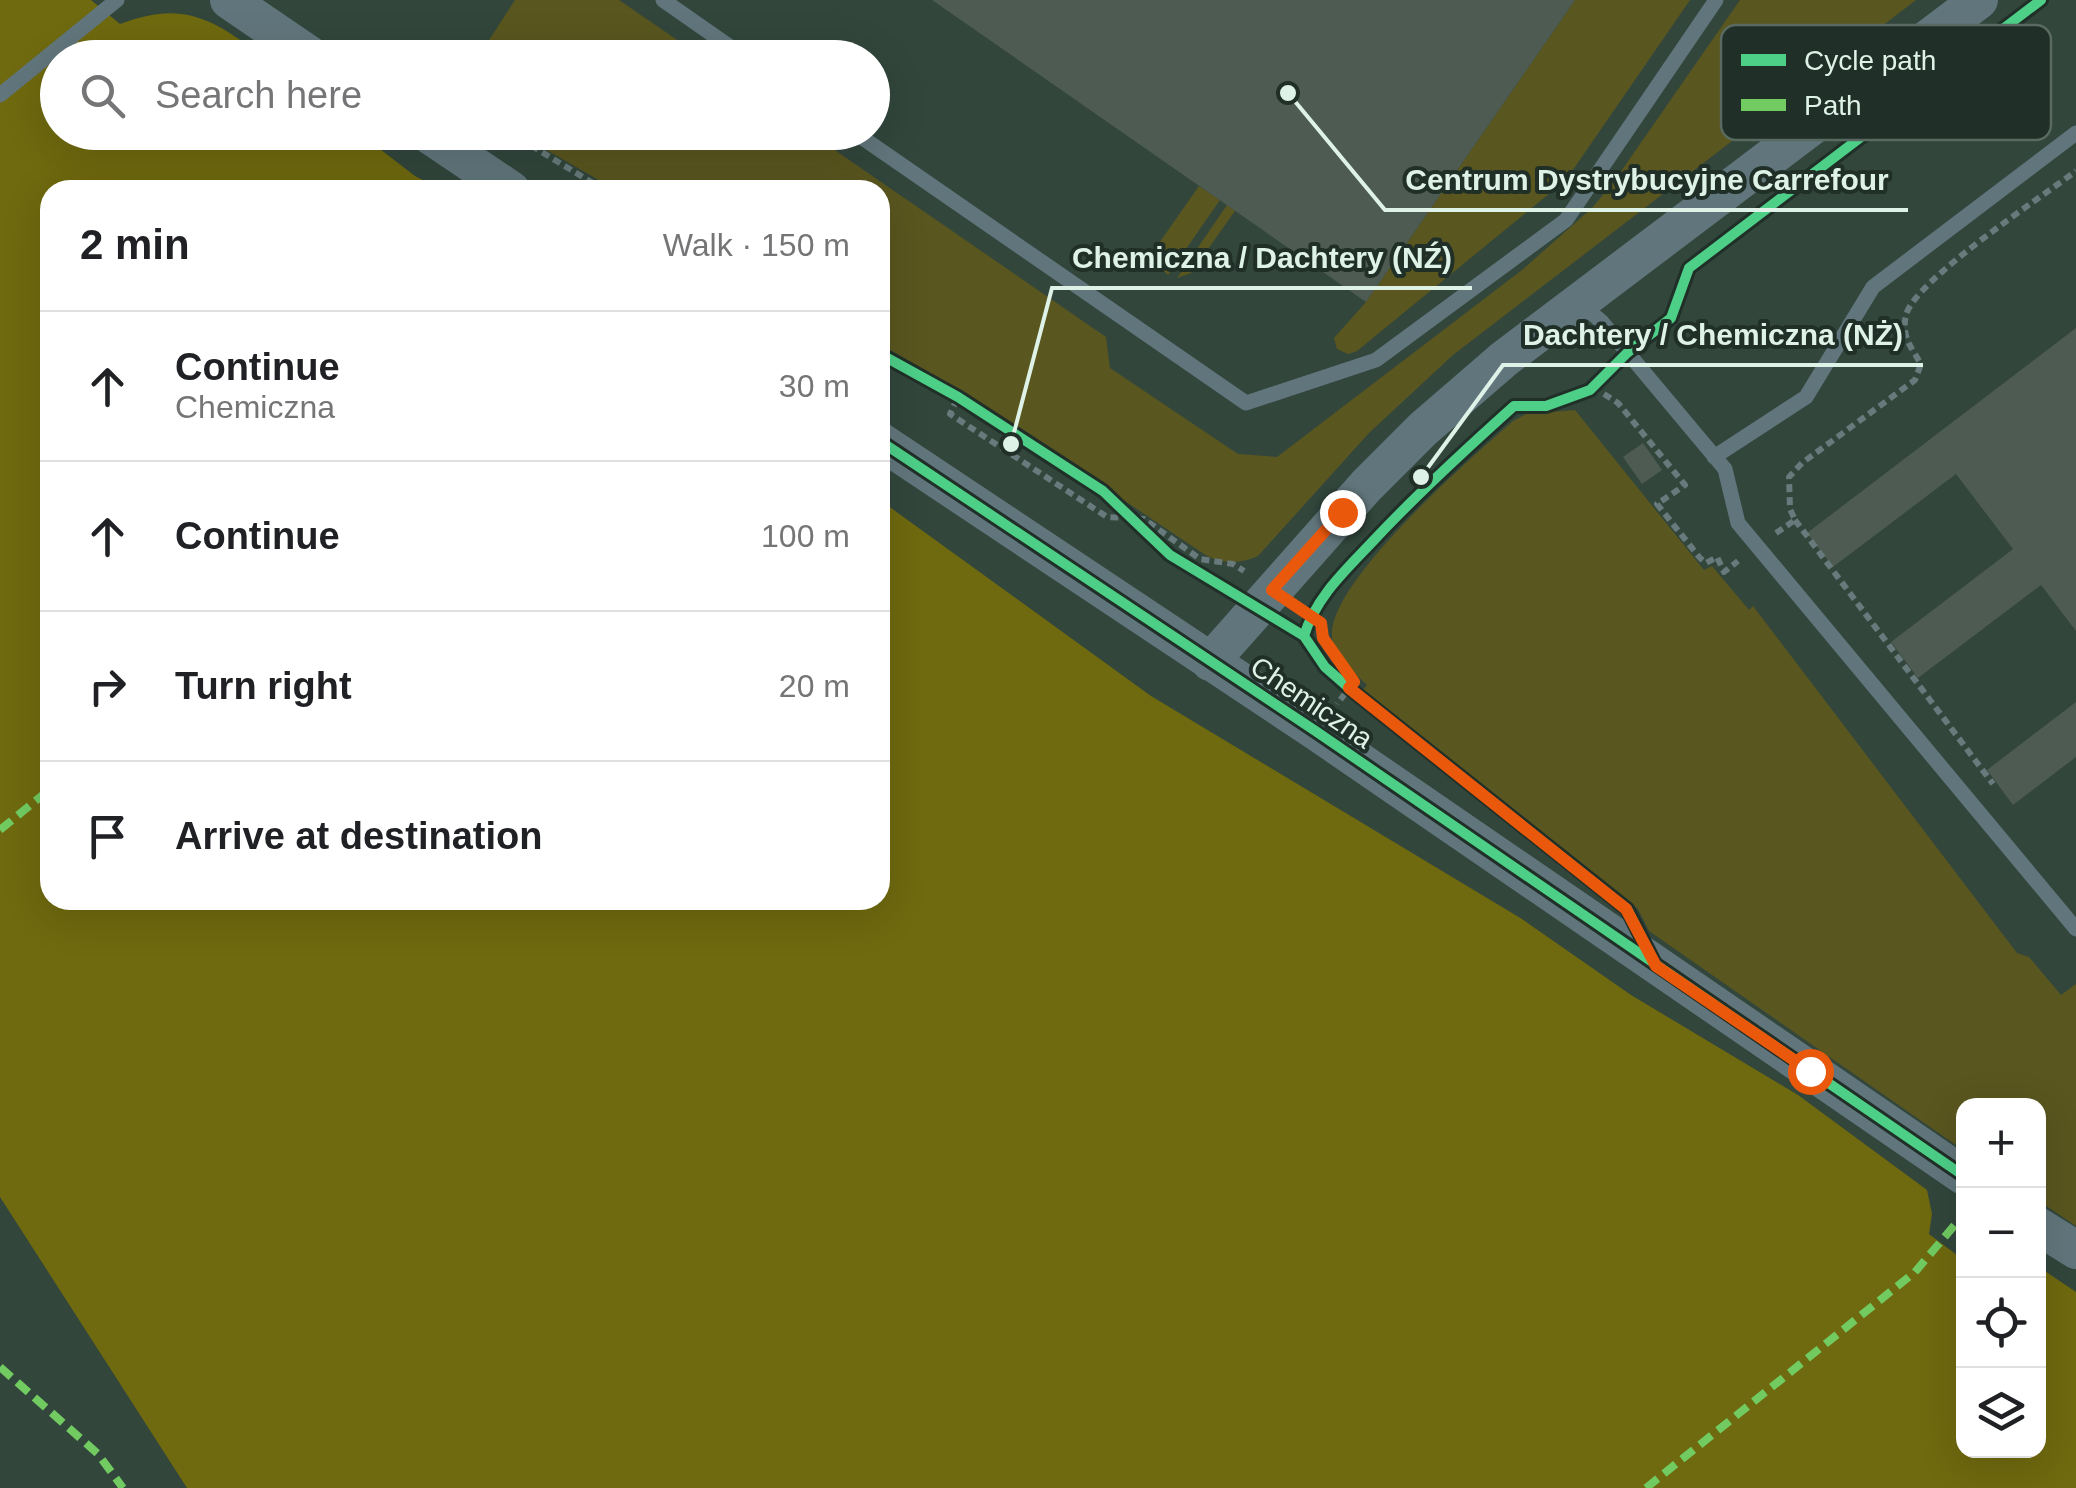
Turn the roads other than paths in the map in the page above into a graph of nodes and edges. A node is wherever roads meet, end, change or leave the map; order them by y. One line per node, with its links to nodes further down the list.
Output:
1 (117, 0): 7 (lane)
2 (229, 0): 8 (street)
3 (662, 0): 9 (lane)
4 (1716, 0): 15 (lane)
5 (1979, 0): 6 (street)
6 (1946, 25)
7 (67, 40)
8 (288, 40)
9 (720, 40)
10 (40, 62): 11 (lane)
11 (0, 94)
12 (2076, 133): 19 (lane)
13 (1792, 140): 17 (street)
14 (452, 150): 16 (street)
15 (880, 150)
16 (496, 180)
17 (1578, 301): 19 (lane); 20 (street)
18 (890, 448): 20 (street, Chemiczna)
19 (1714, 456): 21 (lane)
20 (1210, 662): 22 (street, Chemiczna)
21 (2076, 929)
22 (1956, 1171)
23 (2046, 1231): 24 (street)
24 (2076, 1250)

